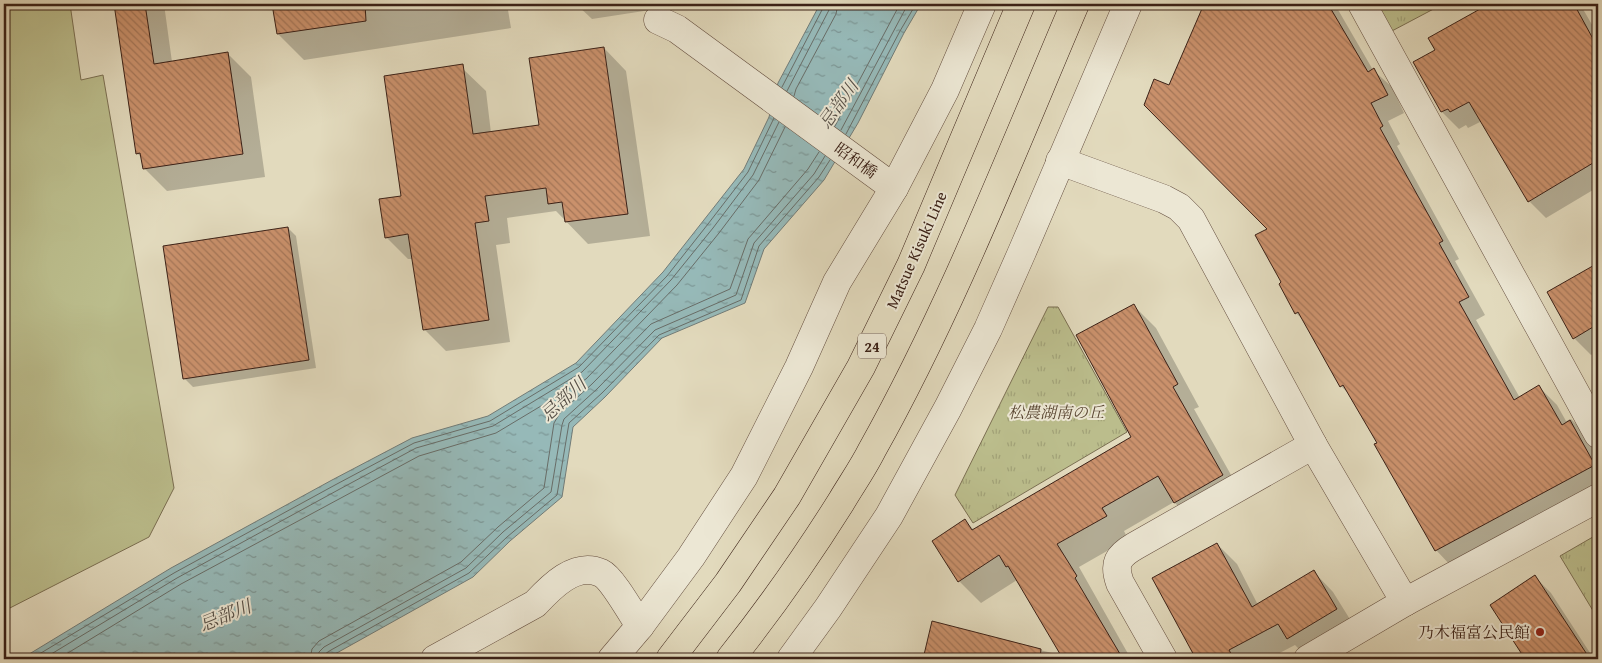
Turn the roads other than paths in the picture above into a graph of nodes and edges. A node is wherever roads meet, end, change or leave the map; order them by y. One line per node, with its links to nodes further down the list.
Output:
1 (982, 4): 8 (street)
2 (1021, 4): 16 (main road, Matsue Kisuki Line / 24)
3 (1075, 4): 17 (main road)
4 (1128, 4): 7 (street)
5 (1362, 4): 9 (street)
6 (658, 20): 8 (street, 昭和橋)
7 (1060, 161): 10 (street); 18 (street)
8 (890, 185): 13 (street)
9 (1598, 434)
10 (1313, 445): 12 (street); 19 (street)
11 (1598, 498): 12 (street)
12 (1405, 602): 20 (street)
13 (640, 626): 14 (street); 15 (street)
14 (434, 659)
15 (612, 659)
16 (670, 659)
17 (730, 659)
18 (791, 659)
19 (1163, 659)
20 (1308, 659)

